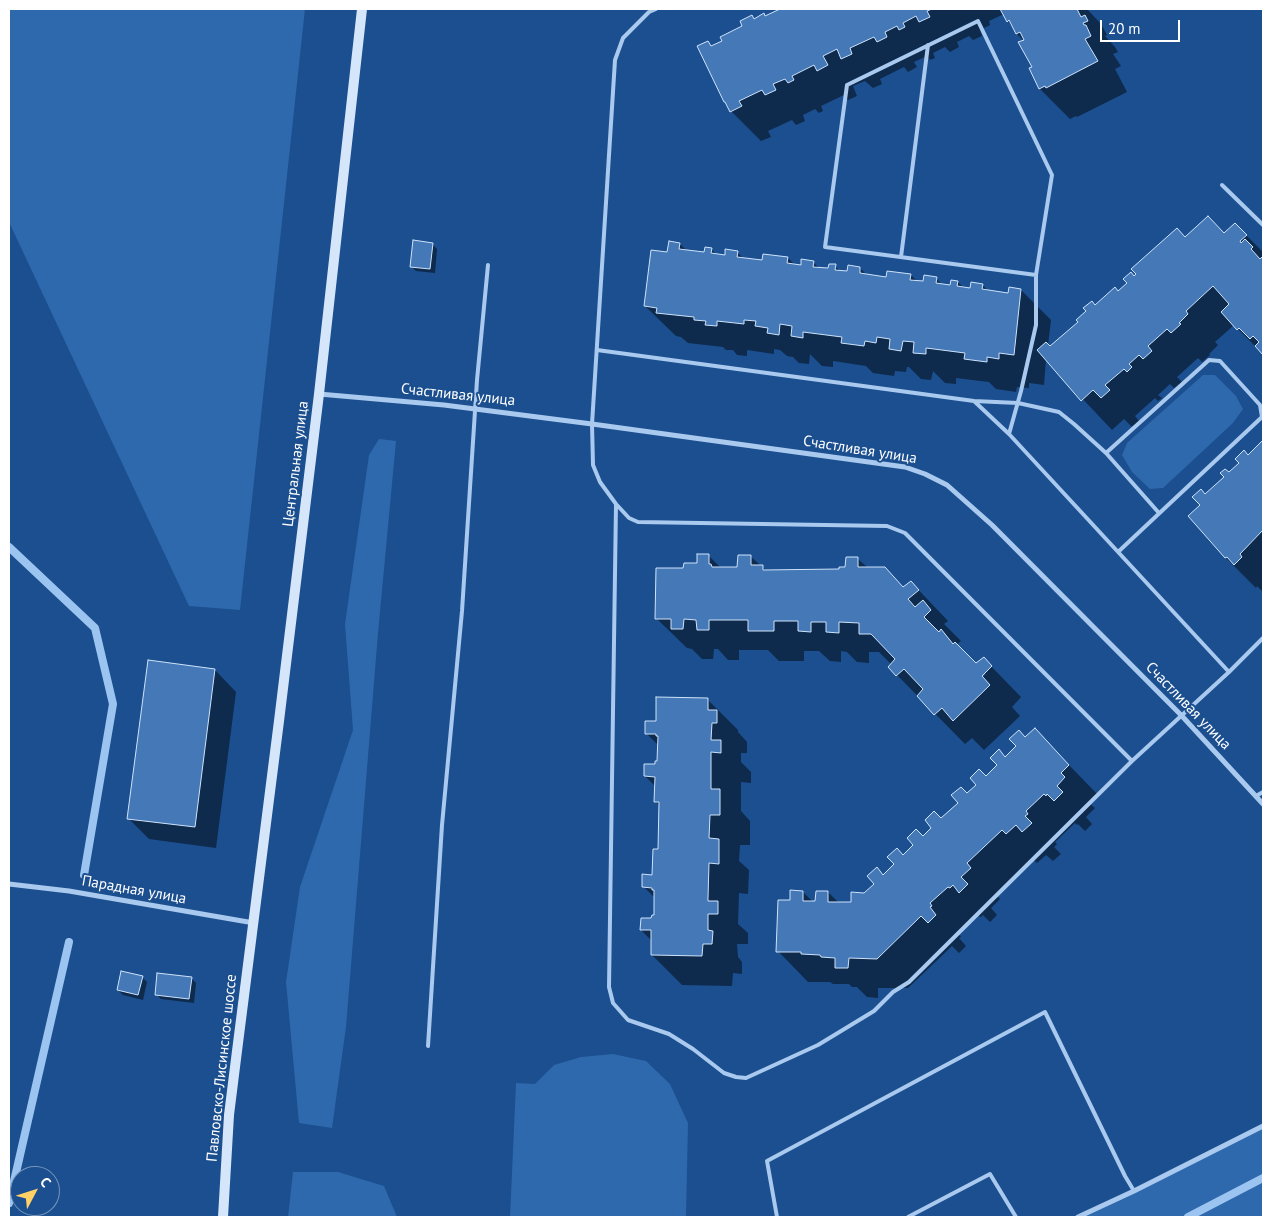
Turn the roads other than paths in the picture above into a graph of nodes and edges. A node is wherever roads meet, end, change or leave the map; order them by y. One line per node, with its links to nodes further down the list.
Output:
1 (362, 9): 10 (main road, Центральная улица)
2 (656, 9): 9 (lane)
3 (928, 45): 6 (lane); 6 (lane); 8 (lane)
4 (1222, 185): 5 (lane)
5 (1263, 225)
6 (901, 257): 8 (lane)
7 (488, 265): 13 (lane)
8 (1036, 275): 12 (lane)
9 (597, 350): 11 (lane); 14 (lane)
10 (319, 394): 13 (street, Счастливая улица); 28 (main road, Центральная улица)
11 (974, 400): 12 (lane); 15 (lane)
12 (1018, 403): 15 (lane); 16 (lane)
13 (476, 410): 14 (street, Счастливая улица); 29 (lane)
14 (592, 424): 17 (lane); 22 (street, Счастливая улица)
15 (1009, 434): 19 (lane)
16 (1106, 453): 18 (lane); 18 (lane)
17 (616, 504): 23 (lane); 23 (lane)
18 (1159, 513): 19 (lane)
19 (1118, 552): 21 (lane)
20 (1263, 638): 21 (lane)
21 (1229, 672): 22 (lane)
22 (1181, 714): 23 (lane); 25 (street, Счастливая улица)
23 (1132, 762)
24 (1263, 792): 25 (lane)
25 (1256, 796): 26 (street, Счастливая улица)
26 (1263, 804)
27 (9, 884): 28 (street, Парадная улица)
28 (254, 923): 32 (main road, Павловско-Лисинское шоссе)
29 (428, 1046)
30 (1263, 1126): 31 (street)
31 (1134, 1191): 33 (lane); 36 (street)
32 (223, 1217)
33 (777, 1217)
34 (908, 1217): 35 (lane)
35 (1016, 1217)
36 (1078, 1217)

